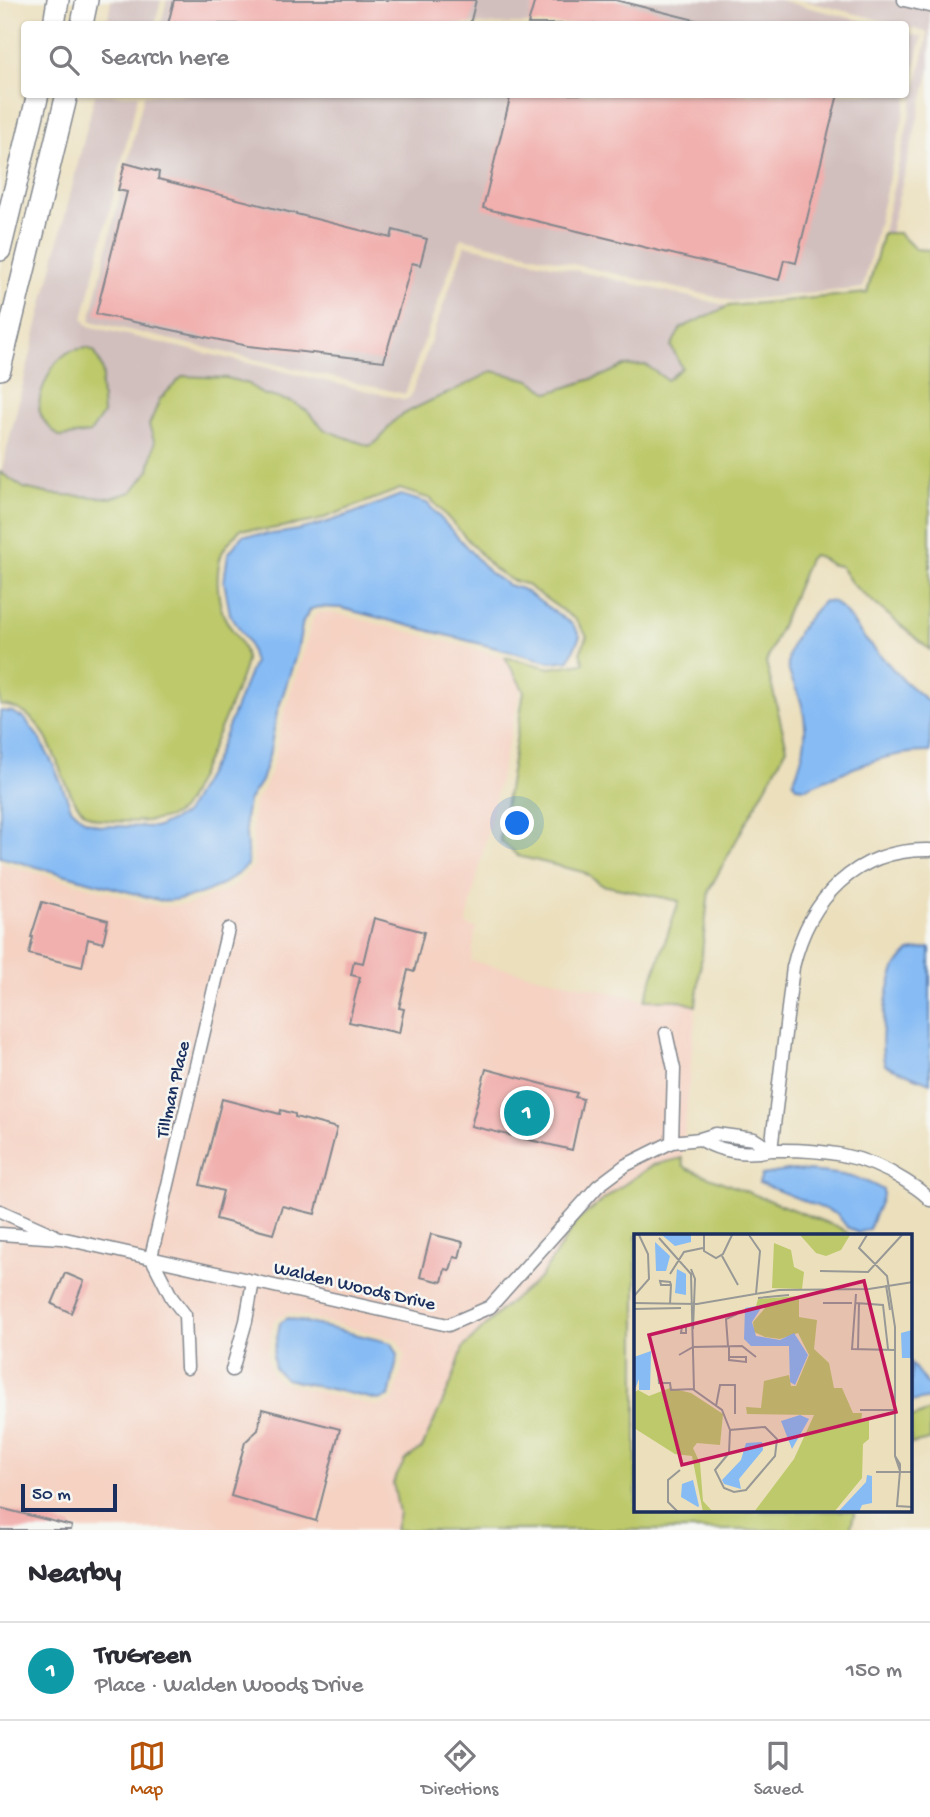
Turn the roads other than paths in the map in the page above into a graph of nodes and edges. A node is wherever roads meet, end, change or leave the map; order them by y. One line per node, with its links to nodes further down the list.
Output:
1 (58, 0): 5 (main road)
2 (87, 0): 6 (main road)
3 (904, 0): 4 (street)
4 (930, 6)
5 (54, 21)
6 (83, 21)
7 (37, 98): 9 (main road)
8 (66, 98): 10 (main road)
9 (0, 250)
10 (0, 369)
11 (930, 850): 15 (street)
12 (228, 929): 20 (street, Tillman Place)
13 (666, 1033): 14 (street)
14 (672, 1142): 15 (street, Walden Woods Drive); 21 (street, Walden Woods Drive)
15 (771, 1150): 16 (street, Walden Woods Drive)
16 (930, 1200)
17 (0, 1211): 19 (street, Walden Woods Drive)
18 (0, 1234): 19 (street, Walden Woods Drive)
19 (61, 1238): 20 (street, Walden Woods Drive)
20 (151, 1257): 21 (street, Walden Woods Drive); 22 (street)
21 (253, 1281): 23 (street)
22 (187, 1368)
23 (232, 1370)

